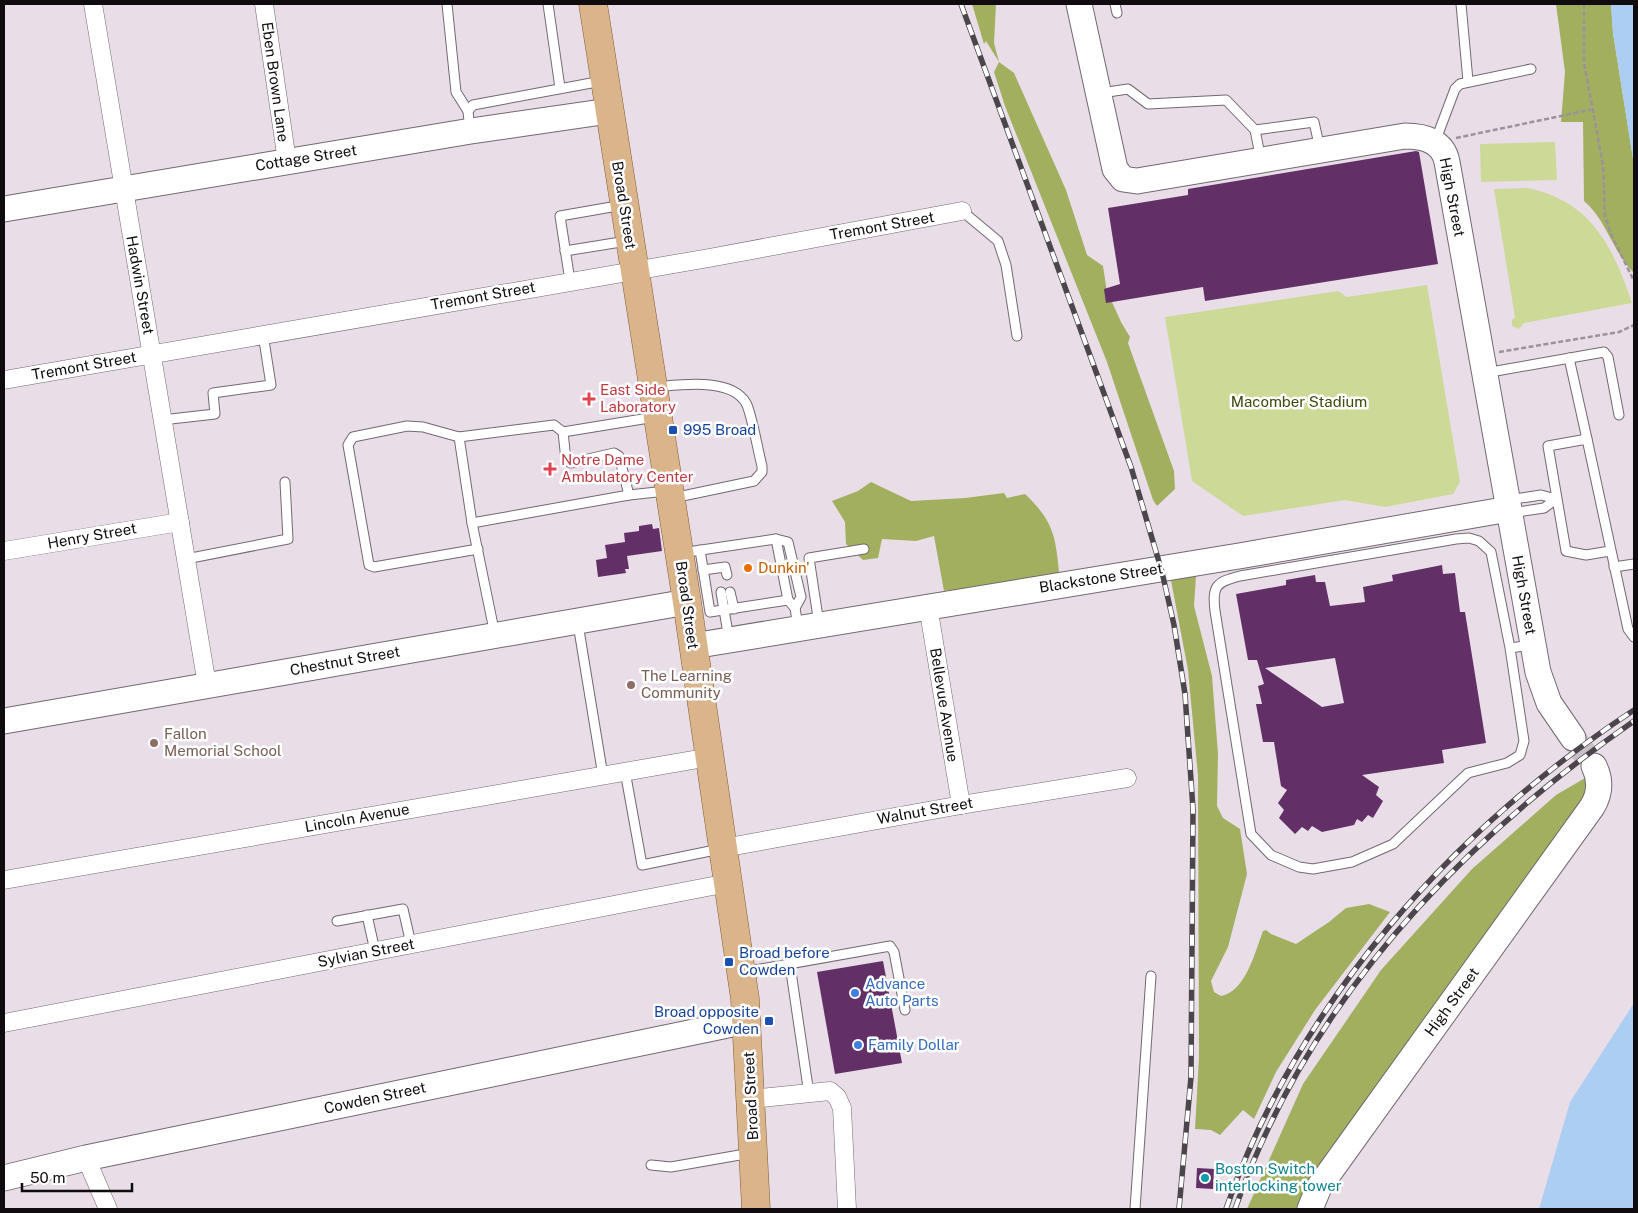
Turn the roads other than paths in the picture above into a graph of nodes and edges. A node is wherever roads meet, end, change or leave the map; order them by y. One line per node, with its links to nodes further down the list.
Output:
1 (93, 4): 20 (street, Hadwin Street)
2 (264, 4): 19 (street, Eben Brown Lane)
3 (447, 4): 14 (lane)
4 (548, 4): 11 (lane)
5 (593, 4): 9 (main road, Broad Street)
6 (1079, 4): 12 (street, High Street)
7 (1461, 4): 10 (lane)
8 (1531, 69): 10 (lane)
9 (605, 81): 11 (lane); 13 (main road, Broad Street)
10 (1468, 81): 16 (lane)
11 (560, 88): 14 (lane)
12 (1098, 94): 15 (lane); 18 (street, High Street)
13 (609, 111): 14 (street, Cottage Street); 21 (main road, Broad Street)
14 (469, 121): 19 (street, Cottage Street)
15 (1255, 130): 17 (lane); 18 (lane)
16 (1438, 145): 17 (street, High Street); 32 (street, High Street)
17 (1320, 150): 18 (street, High Street)
18 (1261, 160)
19 (287, 161): 20 (street, Cottage Street)
20 (123, 190): 22 (street, Cottage Street); 30 (street, Hadwin Street)
21 (624, 205): 24 (main road, Broad Street); 25 (lane)
22 (4, 209)
23 (962, 211): 26 (street, Tremont Street); 29 (lane)
24 (629, 241): 25 (lane); 26 (main road, Broad Street)
25 (565, 251): 27 (lane)
26 (634, 270): 27 (street, Tremont Street); 34 (main road, Broad Street)
27 (570, 282): 28 (street, Tremont Street)
28 (263, 334): 30 (street, Tremont Street); 37 (lane)
29 (1017, 336)
30 (151, 355): 33 (street, Tremont Street); 37 (street, Hadwin Street)
31 (1569, 358): 32 (lane); 35 (lane); 40 (lane)
32 (1484, 367): 45 (street, High Street)
33 (4, 380)
34 (652, 387): 36 (main road, Broad Street); 43 (lane)
35 (1619, 415)
36 (657, 417): 38 (lane); 43 (main road, Broad Street)
37 (162, 420): 46 (street, Hadwin Street)
38 (563, 432): 39 (lane); 42 (lane)
39 (459, 437): 47 (lane); 49 (lane)
40 (1587, 438): 44 (lane); 52 (lane)
41 (285, 482): 54 (lane)
42 (629, 495): 43 (lane); 47 (lane)
43 (670, 495): 53 (main road, Broad Street)
44 (1556, 499): 45 (lane); 45 (lane); 52 (lane)
45 (1509, 507): 62 (street, Blackstone Street); 72 (street, High Street)
46 (180, 522): 51 (street, Henry Street); 54 (street, Hadwin Street)
47 (472, 523): 49 (lane)
48 (776, 539): 53 (lane); 61 (lane); 66 (lane)
49 (478, 549): 68 (lane)
50 (864, 550): 66 (lane)
51 (4, 551)
52 (1610, 551): 56 (lane)
53 (689, 552): 57 (lane); 65 (main road, Broad Street)
54 (186, 559): 73 (street, Hadwin Street)
55 (1634, 564): 56 (lane)
56 (1614, 568): 69 (lane)
57 (703, 570): 58 (lane); 65 (lane)
58 (721, 573)
59 (721, 592): 64 (lane)
60 (730, 592): 63 (lane)
61 (788, 600): 63 (lane); 66 (lane)
62 (928, 606): 66 (street, Blackstone Street); 81 (street, Bellevue Avenue)
63 (734, 609): 64 (lane)
64 (724, 610): 65 (lane); 70 (lane)
65 (697, 612): 67 (street, Chestnut Street); 71 (main road, Broad Street)
66 (804, 620): 70 (street, Blackstone Street)
67 (578, 621): 68 (street, Chestnut Street); 79 (lane)
68 (495, 635): 73 (street, Chestnut Street)
69 (1634, 637)
70 (729, 640): 71 (street, Blackstone Street)
71 (692, 646): 76 (main road, Broad Street)
72 (1521, 646): 72 (lane); 75 (street, High Street)
73 (207, 685): 74 (street, Chestnut Street)
74 (4, 721)
75 (1574, 738)
76 (710, 757): 78 (street, Lincoln Avenue); 82 (main road, Broad Street)
77 (1594, 766): 105 (street, High Street)
78 (625, 771): 79 (street, Lincoln Avenue); 82 (lane)
79 (603, 776): 83 (street, Lincoln Avenue)
80 (1127, 778): 81 (street, Walnut Street)
81 (961, 804): 82 (street, Walnut Street)
82 (723, 848): 84 (main road, Broad Street)
83 (4, 880)
84 (728, 883): 87 (street, Sylvian Street); 90 (main road, Broad Street)
85 (367, 915): 86 (lane); 87 (lane); 88 (lane)
86 (337, 921)
87 (411, 944): 88 (street, Sylvian Street)
88 (375, 952): 94 (street, Sylvian Street)
89 (790, 965): 90 (lane); 92 (lane); 95 (lane)
90 (741, 973): 93 (main road, Broad Street)
91 (1151, 976): 104 (lane)
92 (905, 1010)
93 (747, 1021): 96 (main road, Broad Street); 98 (street, Cowden Street)
94 (4, 1023)
95 (809, 1094): 96 (street); 103 (street)
96 (751, 1099): 97 (main road, Broad Street)
97 (754, 1153): 99 (lane); 102 (main road, Broad Street)
98 (86, 1158): 100 (street, Cowden Street); 101 (street)
99 (651, 1165)
100 (4, 1178)
101 (108, 1209)
102 (756, 1209)
103 (847, 1209)
104 (1135, 1209)
105 (1310, 1209)

